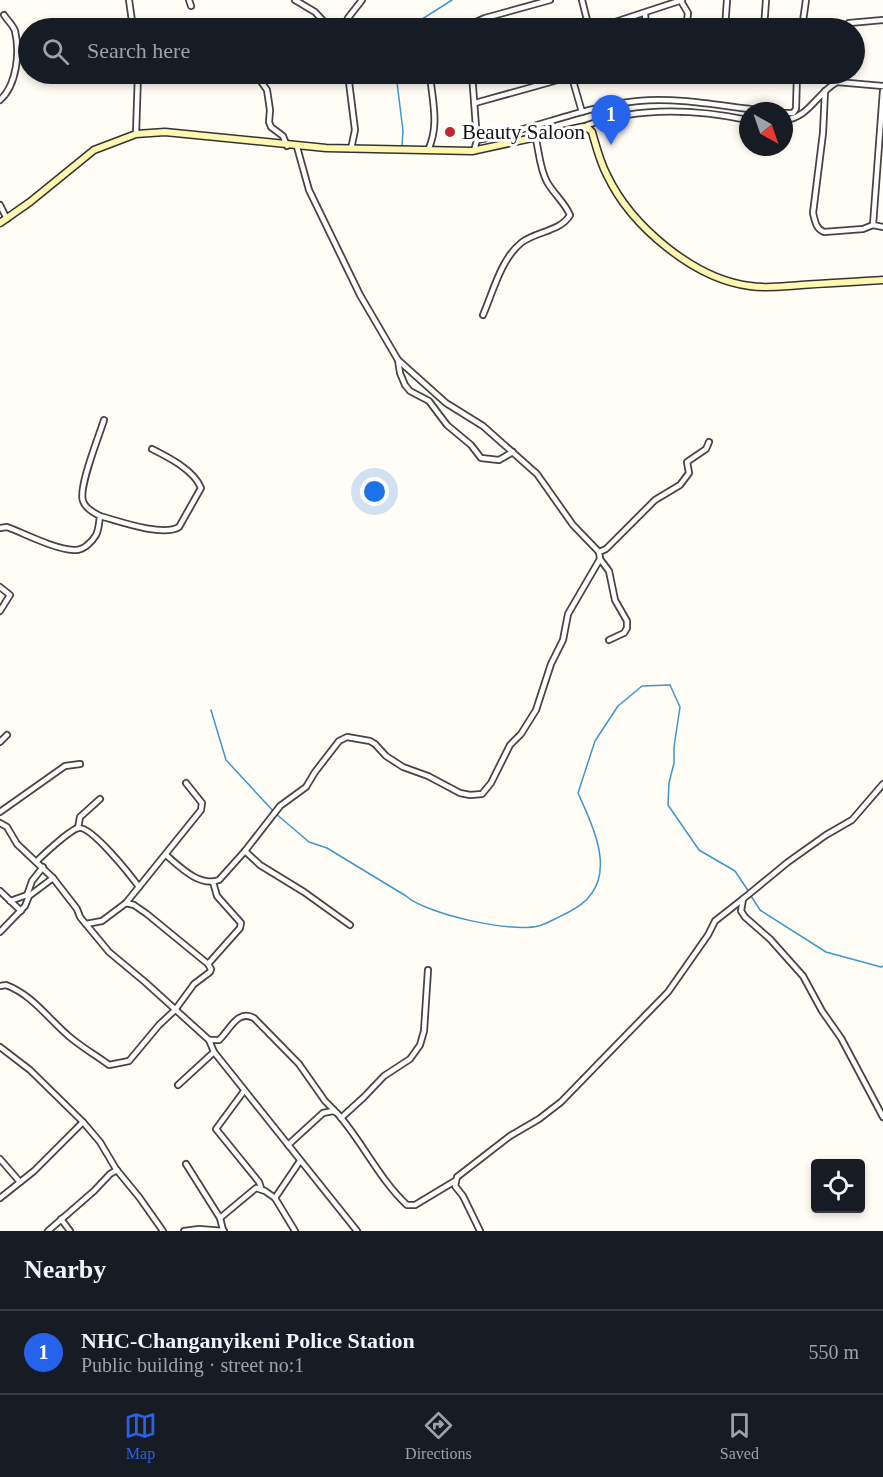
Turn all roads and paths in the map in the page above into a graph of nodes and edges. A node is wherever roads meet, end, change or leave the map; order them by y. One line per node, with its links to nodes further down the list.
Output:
1 (129, 0): 12 (street)
2 (295, 0): 13 (street)
3 (362, 0): 14 (street)
4 (550, 0): 15 (street)
5 (582, 0): 16 (street)
6 (727, 0): 20 (street)
7 (766, 0): 21 (street)
8 (806, 0): 22 (street)
9 (682, 1): 10 (street); 19 (street)
10 (645, 13): 17 (street); 18 (street)
11 (4, 15): 38 (street)
12 (132, 18)
13 (321, 18)
14 (349, 18)
15 (485, 18)
16 (586, 18)
17 (629, 18)
18 (645, 18)
19 (687, 18)
20 (725, 18)
21 (765, 18)
22 (803, 18)
23 (883, 20): 24 (street)
24 (865, 22)
25 (138, 84): 46 (street)
26 (262, 84): 50 (street)
27 (349, 84): 52 (street)
28 (431, 84): 53 (street)
29 (473, 84): 39 (street)
30 (538, 84): 39 (street)
31 (574, 84): 41 (street)
32 (796, 84): 42 (street)
33 (834, 84): 36 (street)
34 (860, 84): 35 (street)
35 (883, 86)
36 (825, 91): 44 (street); 58 (street)
37 (883, 92): 49 (street)
38 (0, 100)
39 (475, 103): 48 (street)
40 (739, 107): 41 (street)
41 (582, 112): 48 (street)
42 (793, 113)
43 (739, 118): 45 (street)
44 (793, 118)
45 (583, 127): 47 (street); 60 (street)
46 (136, 134): 50 (street); 56 (street)
47 (536, 139): 54 (street); 61 (street)
48 (477, 140): 54 (street)
49 (880, 142): 58 (street)
50 (287, 146): 51 (street)
51 (297, 147): 52 (street); 62 (street)
52 (351, 149): 53 (street)
53 (427, 151): 54 (street)
54 (474, 151)
55 (0, 205): 56 (street)
56 (8, 219): 57 (street)
57 (0, 223)
58 (873, 225): 59 (street)
59 (883, 227)
60 (883, 280)
61 (483, 315)
62 (398, 360): 66 (street); 66 (street)
63 (105, 420): 67 (street)
64 (709, 442): 69 (street)
65 (152, 449): 67 (street)
66 (513, 452): 69 (street)
67 (100, 516): 68 (street)
68 (0, 528)
69 (599, 552): 70 (street)
70 (600, 559): 73 (street); 83 (street)
71 (0, 587): 72 (street)
72 (0, 611)
73 (609, 640)
74 (7, 735): 75 (street)
75 (0, 742)
76 (80, 764): 80 (street)
77 (186, 783): 84 (street)
78 (883, 784): 92 (street)
79 (100, 799): 82 (street)
80 (0, 812)
81 (0, 823): 85 (street)
82 (78, 828): 85 (street); 89 (street)
83 (245, 851): 88 (street); 98 (street)
84 (166, 855): 88 (street); 89 (street)
85 (36, 861): 86 (street)
86 (43, 867): 87 (street); 91 (street)
87 (53, 878): 91 (street); 97 (street)
88 (213, 882): 101 (street)
89 (139, 887): 94 (street)
90 (0, 891): 93 (street)
91 (28, 896): 93 (street); 95 (street)
92 (743, 899): 113 (street); 121 (street)
93 (10, 901): 95 (street)
94 (126, 903): 96 (street); 101 (street)
95 (21, 911): 100 (street)
96 (96, 923): 97 (street); 99 (street)
97 (86, 924): 99 (street)
98 (350, 925)
99 (91, 930): 104 (street)
100 (0, 932)
101 (210, 966): 104 (street)
102 (428, 970): 114 (street)
103 (0, 986): 104 (street)
104 (175, 1010): 105 (street)
105 (209, 1040): 107 (street); 110 (street)
106 (0, 1047): 115 (street)
107 (214, 1052): 108 (street); 109 (street)
108 (178, 1086)
109 (244, 1091): 116 (street); 123 (street)
110 (325, 1101): 111 (street); 112 (street)
111 (326, 1112): 112 (street); 116 (street)
112 (337, 1113): 114 (street)
113 (883, 1117)
114 (341, 1118): 121 (street)
115 (83, 1122): 120 (street); 122 (street)
116 (288, 1145): 118 (street)
117 (0, 1159): 122 (street)
118 (300, 1161): 125 (street); 129 (street)
119 (186, 1164): 126 (street)
120 (117, 1170): 127 (street); 132 (street)
121 (454, 1181): 135 (street)
122 (20, 1182): 124 (street)
123 (261, 1188): 125 (street); 126 (street)
124 (0, 1198)
125 (275, 1198): 134 (street)
126 (220, 1218): 128 (street)
127 (61, 1220): 130 (street); 131 (street)
128 (224, 1230): 133 (street)
129 (355, 1230)
130 (48, 1231)
131 (69, 1231)
132 (163, 1231)
133 (184, 1231)
134 (295, 1231)
135 (480, 1231)

